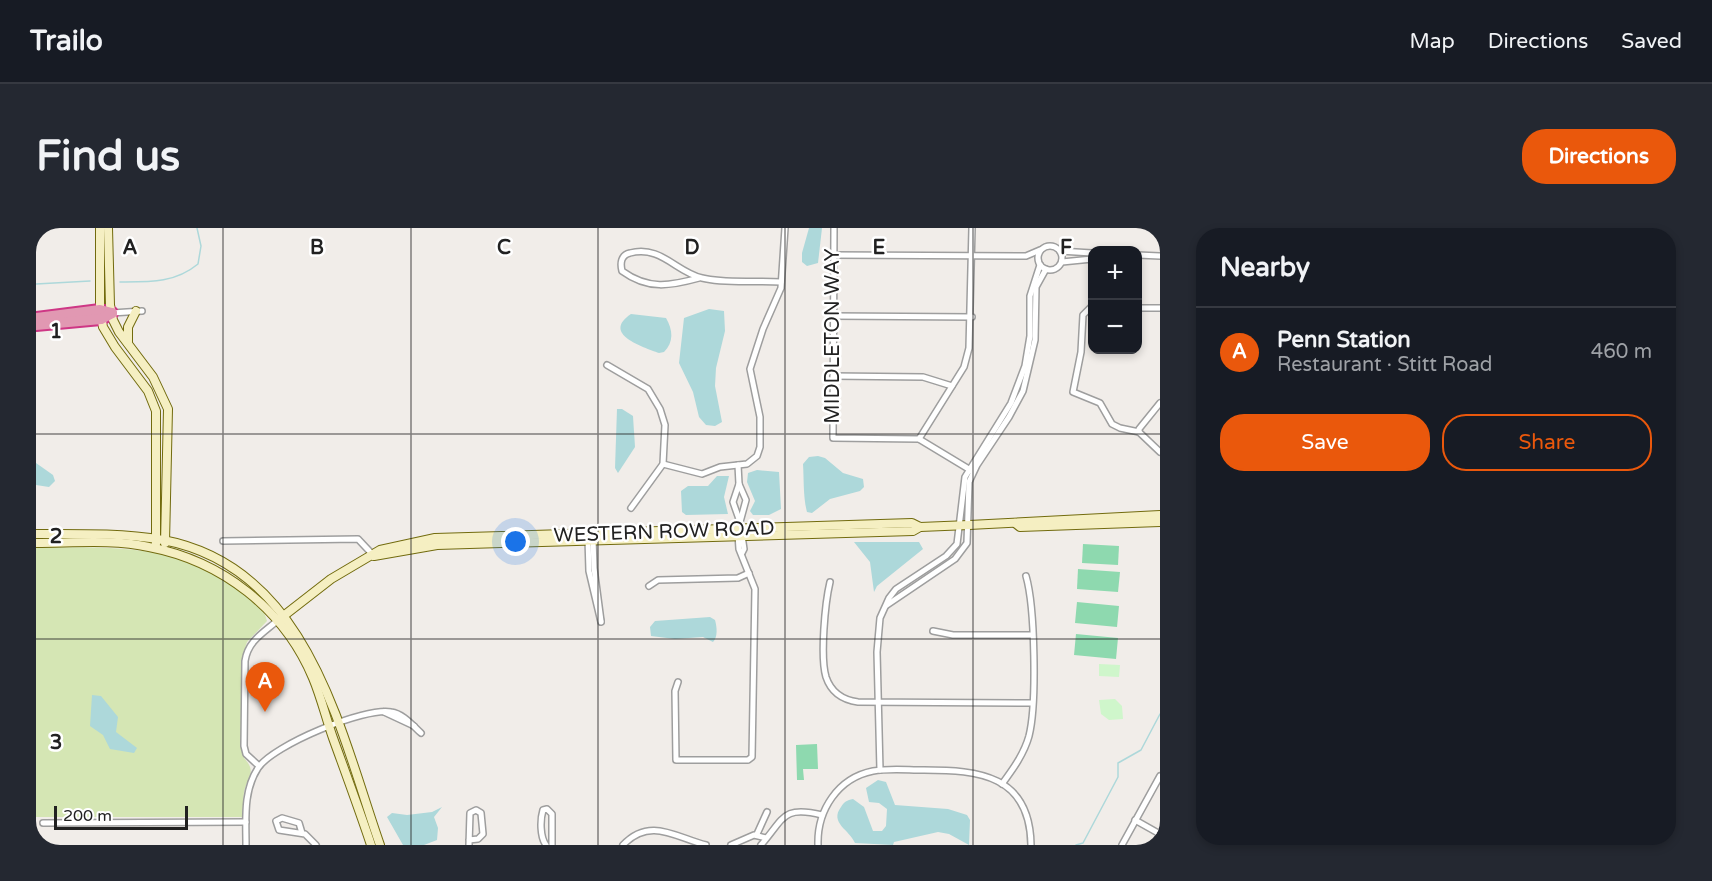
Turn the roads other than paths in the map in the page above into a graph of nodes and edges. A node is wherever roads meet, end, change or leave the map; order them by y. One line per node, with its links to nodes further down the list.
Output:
1 (100, 228): 25 (main road)
2 (108, 228): 24 (main road)
3 (785, 228): 19 (street)
4 (834, 228): 9 (street, MIDDLETON WAY)
5 (972, 228): 10 (street)
6 (1040, 250): 7 (street); 11 (street); 16 (street)
7 (1060, 251): 8 (street); 15 (street)
8 (1088, 254)
9 (833, 255): 10 (street); 26 (street, MIDDLETON WAY)
10 (972, 256): 11 (street); 27 (street)
11 (1026, 256): 16 (street)
12 (1142, 256): 13 (street)
13 (1160, 256)
14 (1088, 259): 15 (street)
15 (1062, 262): 17 (street)
16 (1039, 264): 17 (street); 32 (street)
17 (1046, 269): 32 (street)
18 (699, 278): 18 (street); 19 (street)
19 (781, 282): 40 (street)
20 (1142, 308): 21 (street)
21 (1160, 308)
22 (1088, 310): 36 (street)
23 (139, 311): 24 (street); 30 (main road)
24 (112, 313): 25 (highway); 30 (main road)
25 (100, 314): 28 (highway); 29 (highway); 52 (main road)
26 (833, 316): 27 (street); 33 (street, MIDDLETON WAY)
27 (972, 317): 34 (street)
28 (36, 318)
29 (36, 325)
30 (128, 344): 52 (main road)
31 (607, 365): 39 (street)
32 (1028, 367): 41 (street)
33 (833, 376): 34 (street); 37 (street, MIDDLETON WAY)
34 (952, 386): 37 (street)
35 (1160, 403): 36 (street)
36 (1139, 432): 38 (street)
37 (919, 439): 41 (street)
38 (1160, 452)
39 (663, 464): 40 (street); 43 (street)
40 (738, 465): 42 (street)
41 (971, 470): 47 (street); 48 (street)
42 (739, 484): 49 (street); 49 (street)
43 (631, 508)
44 (1160, 515): 46 (main road, WESTERN ROW ROAD)
45 (1160, 522): 46 (main road, WESTERN ROW ROAD)
46 (1015, 523): 48 (main road, WESTERN ROW ROAD)
47 (959, 524): 48 (main road, WESTERN ROW ROAD); 49 (main road, WESTERN ROW ROAD); 61 (street)
48 (969, 525): 61 (street)
49 (740, 531): 51 (main road, WESTERN ROW ROAD); 57 (street)
50 (36, 534): 52 (main road)
51 (591, 537): 51 (street); 56 (main road, WESTERN ROW ROAD)
52 (161, 540): 55 (main road); 62 (main road)
53 (223, 541): 56 (street)
54 (36, 543): 55 (main road)
55 (160, 549): 63 (main road)
56 (374, 556): 62 (main road, WESTERN ROW ROAD)
57 (749, 573): 60 (street); 66 (street)
58 (1026, 576): 65 (street)
59 (830, 582): 67 (street)
60 (649, 586)
61 (884, 609): 67 (street)
62 (285, 615): 63 (main road, WESTERN ROW ROAD); 69 (main road)
63 (277, 621): 70 (main road); 72 (street)
64 (933, 631): 65 (street)
65 (1032, 635): 68 (street)
66 (678, 682)
67 (878, 702): 68 (street); 73 (street)
68 (1032, 703): 75 (street)
69 (338, 725): 70 (street); 71 (street); 89 (main road)
70 (329, 728): 72 (street); 88 (main road)
71 (421, 733)
72 (259, 766): 79 (street)
73 (880, 770): 75 (street); 77 (street)
74 (1160, 776): 78 (street)
75 (1002, 784): 97 (street)
76 (767, 812): 82 (street)
77 (822, 815): 84 (street); 96 (street)
78 (1136, 820): 83 (street); 98 (street)
79 (246, 822): 80 (street); 86 (street)
80 (43, 823)
81 (302, 833): 81 (street); 87 (street)
82 (757, 834): 84 (street); 94 (street)
83 (1160, 834)
84 (766, 838): 95 (street)
85 (469, 842): 85 (street)
86 (246, 845)
87 (316, 845)
88 (371, 845)
89 (380, 845)
90 (546, 845): 91 (street)
91 (552, 845)
92 (623, 845): 93 (street)
93 (706, 845)
94 (731, 845)
95 (761, 845)
96 (818, 845)
97 (1031, 845)
98 (1122, 845)

